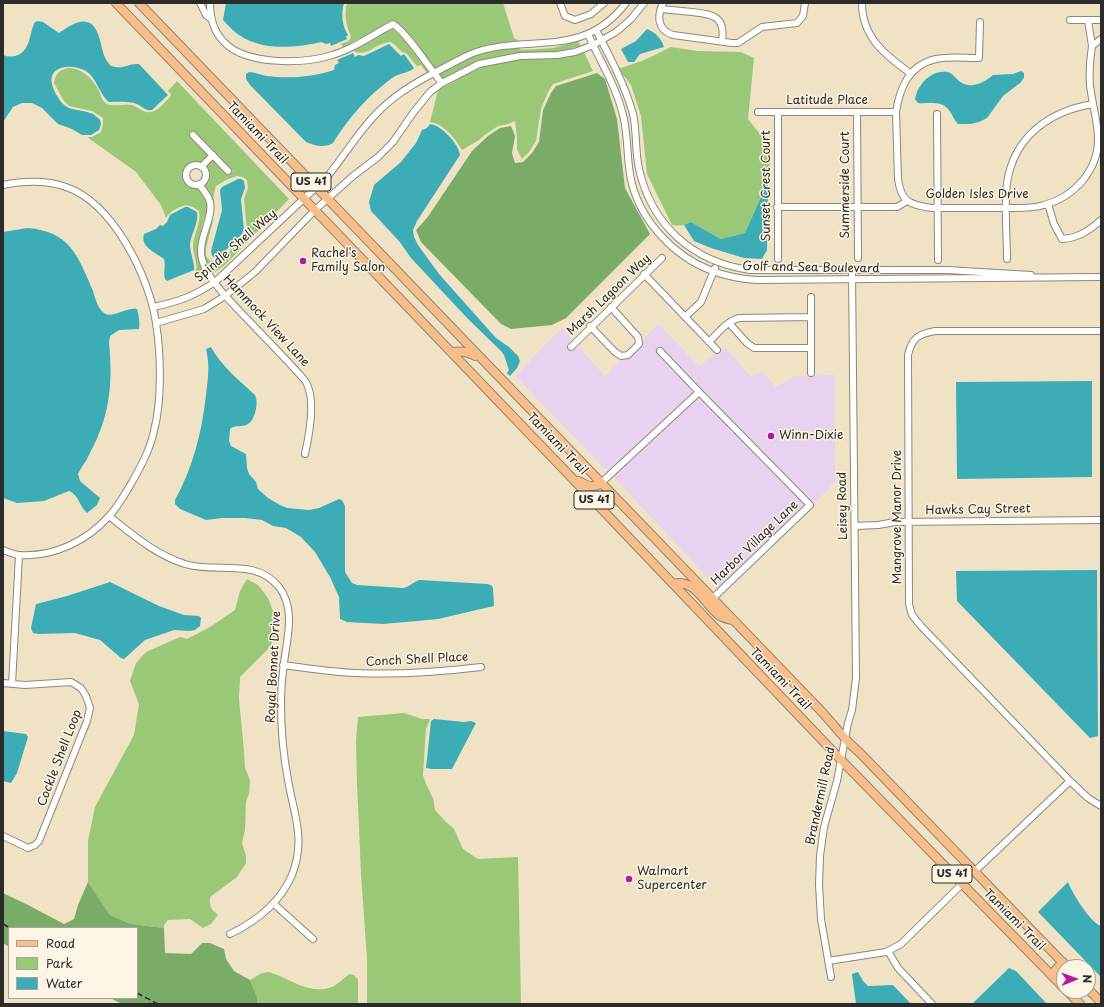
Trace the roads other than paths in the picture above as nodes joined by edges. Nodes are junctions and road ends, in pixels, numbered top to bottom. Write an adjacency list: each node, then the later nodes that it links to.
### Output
1 (116, 3): 41 (main road, Tamiami Trail / US 41)
2 (139, 3): 40 (main road, Tamiami Trail / US 41)
3 (200, 3): 12 (street)
4 (210, 3): 12 (street)
5 (560, 3): 6 (street)
6 (604, 3)
7 (626, 3): 17 (street, Spindle Shell Way)
8 (644, 3): 20 (street)
9 (805, 3): 21 (street)
10 (862, 3): 25 (street)
11 (662, 6): 21 (street); 21 (street)
12 (210, 18): 24 (street)
13 (1070, 20): 14 (street)
14 (1088, 20): 15 (street); 23 (street, Golden Isles Drive)
15 (1101, 20)
16 (980, 22): 25 (street)
17 (596, 30): 18 (street, Spindle Shell Way); 20 (street, Golf and Sea Boulevard)
18 (588, 34): 22 (street, Golf and Sea Boulevard); 24 (street, Spindle Shell Way)
19 (1101, 39): 23 (street)
20 (601, 41): 22 (street); 56 (street, Golf and Sea Boulevard)
21 (722, 41)
22 (593, 45): 26 (street); 57 (street, Golf and Sea Boulevard)
23 (1092, 46): 27 (street, Golden Isles Drive)
24 (434, 73): 26 (street); 40 (street, Spindle Shell Way)
25 (910, 73): 31 (street)
26 (442, 84): 42 (street)
27 (1093, 104): 34 (street, Golden Isles Drive); 48 (street)
28 (758, 112): 29 (street, Latitude Place)
29 (778, 112): 30 (street, Latitude Place); 45 (street, Sunset Crest Court)
30 (857, 112): 31 (street, Latitude Place); 46 (street, Summerside Court)
31 (896, 112): 43 (street)
32 (937, 114): 47 (street)
33 (193, 135): 35 (street)
34 (1100, 141): 44 (street, Golden Isles Drive)
35 (213, 155): 36 (street); 37 (street)
36 (201, 166): 39 (street); 39 (street, Hammock View Lane)
37 (228, 171)
38 (3, 184): 67 (street)
39 (199, 184): 63 (street, Hammock View Lane)
40 (316, 187): 41 (street, Spindle Shell Way); 42 (main road, Tamiami Trail / US 41)
41 (304, 199): 49 (main road, Tamiami Trail / US 41); 63 (street, Spindle Shell Way)
42 (327, 199): 49 (street); 80 (main road, Tamiami Trail / US 41)
43 (907, 201): 46 (street); 47 (street, Golden Isles Drive)
44 (1048, 204): 48 (street, Golden Isles Drive); 50 (street)
45 (778, 207): 46 (street); 53 (street, Sunset Crest Court)
46 (858, 208): 52 (street, Summerside Court)
47 (938, 208): 48 (street, Golden Isles Drive); 55 (street)
48 (1006, 208): 54 (street)
49 (315, 210): 64 (street); 79 (main road, Tamiami Trail / US 41)
50 (1101, 220)
51 (662, 258): 59 (street, Marsh Lagoon Way)
52 (858, 258)
53 (778, 259)
54 (1007, 259)
55 (938, 260)
56 (717, 263): 57 (street); 58 (street, Golf and Sea Boulevard)
57 (714, 271): 62 (street, Golf and Sea Boulevard); 68 (street)
58 (852, 271): 61 (street, Golf and Sea Boulevard); 62 (street, Leisey Road)
59 (644, 274): 66 (street, Marsh Lagoon Way); 68 (street)
60 (1101, 277): 61 (street, Golf and Sea Boulevard)
61 (1046, 278): 62 (street, Golf and Sea Boulevard)
62 (852, 280): 89 (street, Leisey Road)
63 (215, 282): 64 (street, Hammock View Lane); 67 (street, Spindle Shell Way)
64 (225, 296): 70 (street); 83 (street, Hammock View Lane)
65 (811, 297): 69 (street)
66 (611, 307): 72 (street, Marsh Lagoon Way); 72 (street)
67 (153, 308): 70 (street)
68 (685, 317): 74 (street)
69 (811, 317): 71 (street); 76 (street)
70 (156, 323): 86 (street)
71 (729, 323): 74 (street); 76 (street)
72 (590, 326): 75 (street, Marsh Lagoon Way)
73 (1101, 331): 88 (street, Mangrove Manor Drive)
74 (709, 342): 77 (street)
75 (571, 347)
76 (811, 348): 81 (street)
77 (717, 350)
78 (660, 351): 82 (street)
79 (451, 352): 80 (main road); 84 (main road, Tamiami Trail / US 41)
80 (483, 361): 85 (main road, Tamiami Trail / US 41)
81 (811, 373)
82 (699, 392): 85 (street); 93 (street, Harbor Village Lane)
83 (305, 454)
84 (572, 477): 85 (main road); 92 (main road, Tamiami Trail / US 41)
85 (601, 483): 93 (main road, Tamiami Trail / US 41)
86 (109, 516): 91 (street); 95 (street, Royal Bonnet Drive)
87 (1101, 520): 88 (street, Hawks Cay Street)
88 (909, 522): 89 (street, Hawks Cay Street); 101 (street, Mangrove Manor Drive)
89 (855, 526): 99 (street, Leisey Road)
90 (3, 550): 91 (street)
91 (19, 555): 98 (street)
92 (673, 584): 94 (main road); 100 (main road, Tamiami Trail / US 41)
93 (712, 599): 94 (main road, Tamiami Trail / US 41)
94 (733, 620): 99 (main road, Tamiami Trail / US 41)
95 (283, 665): 96 (street, Conch Shell Place); 106 (street, Royal Bonnet Drive)
96 (481, 668)
97 (3, 683): 98 (street, Cockle Shell Loop)
98 (12, 684): 103 (street, Cockle Shell Loop)
99 (845, 739): 100 (street, Brandermill Road); 104 (main road, Tamiami Trail / US 41)
100 (841, 761): 105 (main road, Tamiami Trail / US 41); 111 (street, Brandermill Road)
101 (1070, 781): 102 (street, Mangrove Manor Drive); 104 (street)
102 (1101, 806)
103 (3, 836)
104 (975, 871): 110 (main road, Tamiami Trail / US 41)
105 (962, 884): 109 (street); 113 (main road, Tamiami Trail / US 41)
106 (274, 904): 107 (street, Royal Bonnet Drive); 108 (street)
107 (230, 934)
108 (313, 939)
109 (888, 951): 111 (street); 116 (street)
110 (1059, 959)
111 (828, 961): 114 (street, Brandermill Road)
112 (1056, 971): 113 (main road)
113 (1051, 975): 115 (main road, Tamiami Trail / US 41)
114 (831, 977)
115 (1056, 980)
116 (932, 1004)

